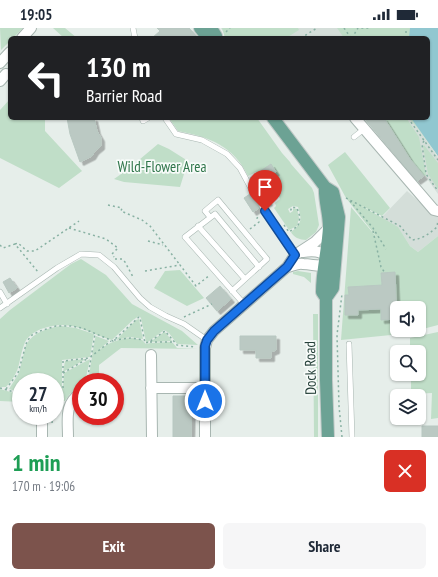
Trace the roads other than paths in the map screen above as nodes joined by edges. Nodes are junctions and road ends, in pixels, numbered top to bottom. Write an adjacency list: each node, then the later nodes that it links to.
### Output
1 (31, 28): 4 (street)
2 (200, 28): 3 (main road)
3 (213, 34)
4 (24, 36)
5 (166, 120): 11 (lane)
6 (275, 120): 10 (main road, Dock Road)
7 (357, 120): 8 (street)
8 (364, 129): 9 (lane); 13 (street)
9 (354, 137)
10 (325, 187): 16 (main road, Dock Road); 19 (main road, Dock Road)
11 (253, 192)
12 (262, 206): 18 (lane)
13 (438, 211)
14 (210, 217): 15 (lane); 20 (lane); 20 (lane)
15 (198, 226): 22 (lane); 23 (lane)
16 (329, 228): 17 (main road, Dock Road); 18 (street)
17 (325, 253): 18 (street); 19 (main road, Dock Road)
18 (295, 255): 21 (street)
19 (330, 264): 21 (street); 39 (main road, Dock Road)
20 (259, 267): 22 (lane)
21 (287, 267): 26 (street)
22 (245, 279): 23 (lane)
23 (232, 291): 26 (lane)
24 (0, 292): 25 (lane)
25 (7, 304): 27 (lane); 28 (lane)
26 (244, 304): 28 (street)
27 (0, 308)
28 (206, 344): 32 (street)
29 (349, 344): 40 (lane)
30 (151, 356): 31 (street)
31 (151, 388): 32 (street); 37 (street)
32 (205, 388): 38 (street)
33 (72, 401): 36 (street)
34 (42, 425): 35 (street)
35 (42, 437)
36 (68, 437)
37 (152, 437)
38 (205, 437)
39 (328, 437)
40 (352, 437)

